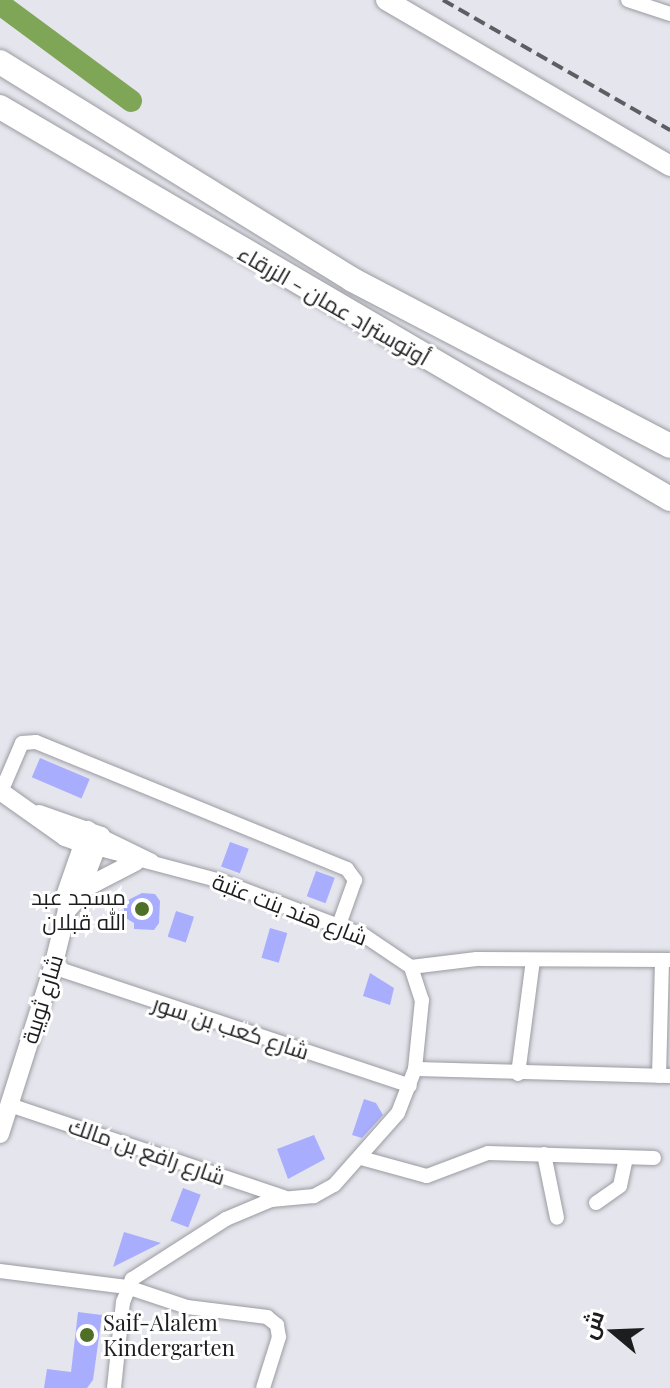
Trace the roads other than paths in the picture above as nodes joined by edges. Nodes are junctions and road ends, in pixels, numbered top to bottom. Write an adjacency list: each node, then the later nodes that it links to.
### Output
1 (386, 0): 8 (main road)
2 (628, 0): 3 (street)
3 (670, 14)
4 (0, 62): 9 (highway, أوتوستراد عمان - الزرقاء)
5 (0, 107): 7 (highway, أوتوستراد عمان - الزرقاء)
6 (0, 121): 7 (highway)
7 (60, 147): 10 (highway, أوتوستراد عمان - الزرقاء)
8 (670, 166)
9 (670, 446)
10 (670, 499)
11 (0, 792): 12 (street, شارع هند بنت عتبة); 16 (street)
12 (92, 840): 13 (street, شارع هند بنت عتبة); 14 (street, شارع ثويبة); 15 (street, شارع ثويبة)
13 (144, 861): 14 (street); 16 (street, شارع هند بنت عتبة)
14 (81, 890): 15 (street, شارع ثويبة)
15 (67, 910): 19 (street, شارع ثويبة)
16 (339, 925): 20 (street, شارع هند بنت عتبة)
17 (533, 960): 18 (street); 20 (street); 22 (street)
18 (666, 960): 23 (street)
19 (53, 967): 24 (street, شارع كعب بن سور); 25 (street, شارع ثويبة)
20 (411, 967): 21 (street)
21 (415, 1069): 22 (street); 24 (street)
22 (518, 1074): 23 (street)
23 (664, 1076)
24 (410, 1086): 28 (street)
25 (10, 1105): 26 (street, شارع ثويبة); 31 (street, شارع رافع بن مالك)
26 (0, 1134)
27 (544, 1154): 28 (street); 29 (street); 33 (street)
28 (361, 1158): 31 (street)
29 (626, 1158): 30 (street); 32 (street)
30 (654, 1158)
31 (285, 1198): 35 (street)
32 (596, 1203)
33 (557, 1218)
34 (0, 1271): 35 (street)
35 (127, 1287): 36 (street); 37 (street)
36 (114, 1388)
37 (263, 1388)

